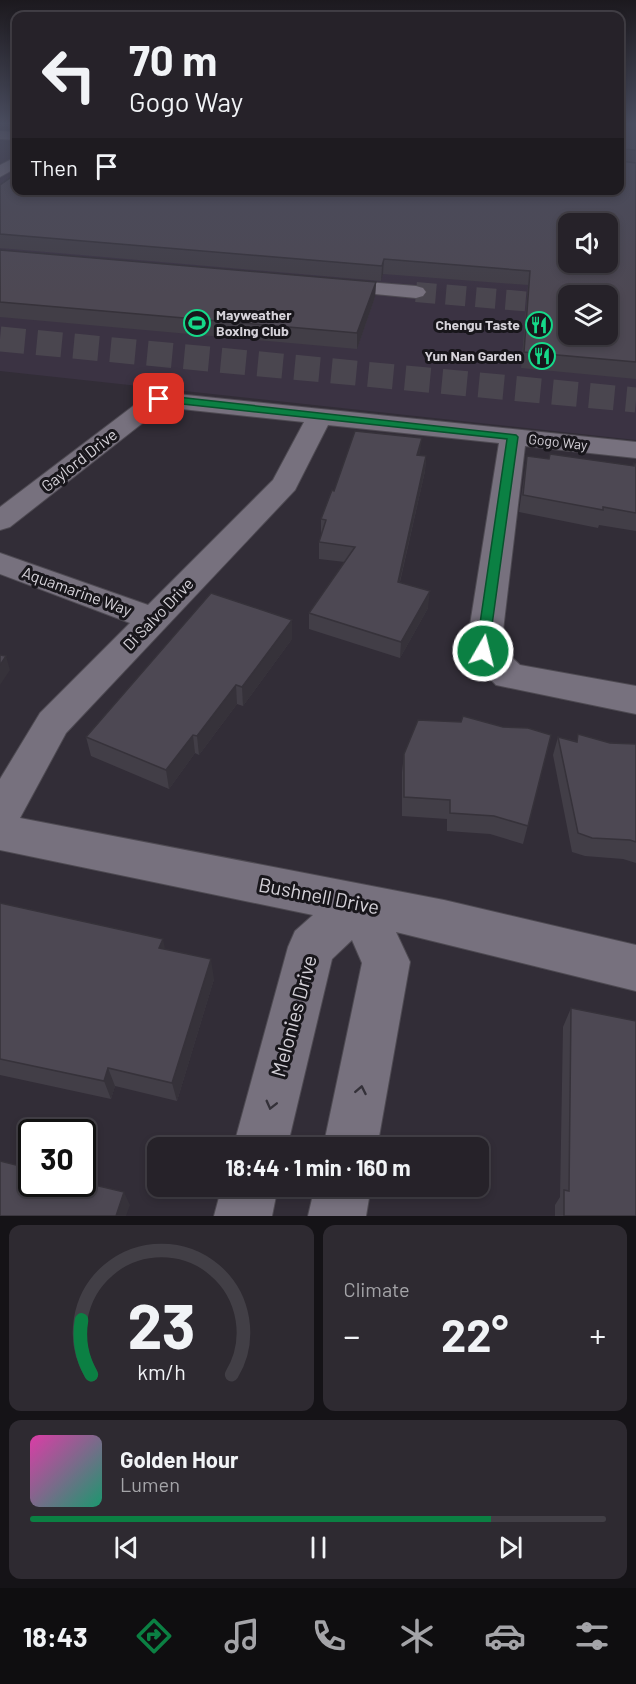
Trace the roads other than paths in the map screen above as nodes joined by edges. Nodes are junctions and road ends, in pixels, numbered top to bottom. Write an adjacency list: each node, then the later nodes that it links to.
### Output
1 (310, 283): 2 (street)
2 (416, 292)
3 (159, 399): 4 (street, Gogo Way); 7 (street, Gaylord Drive)
4 (320, 416): 5 (street, Gogo Way); 9 (street, Di Salvo Drive)
5 (513, 437): 6 (street, Gogo Way); 10 (street)
6 (636, 450)
7 (0, 521)
8 (0, 563): 9 (street, Aquamarine Way)
9 (154, 619): 11 (street, Di Salvo Drive)
10 (636, 700)
11 (0, 815)
12 (0, 832): 13 (street, Bushnell Drive)
13 (358, 904): 14 (street, Bushnell Drive); 15 (street, Melonies Drive, one-way to 15); 16 (street, one-way to 13)
14 (636, 968)
15 (263, 1137)
16 (352, 1137)
17 (247, 1197): 19 (street)
18 (341, 1197): 20 (street)
19 (243, 1216)
20 (337, 1216)

